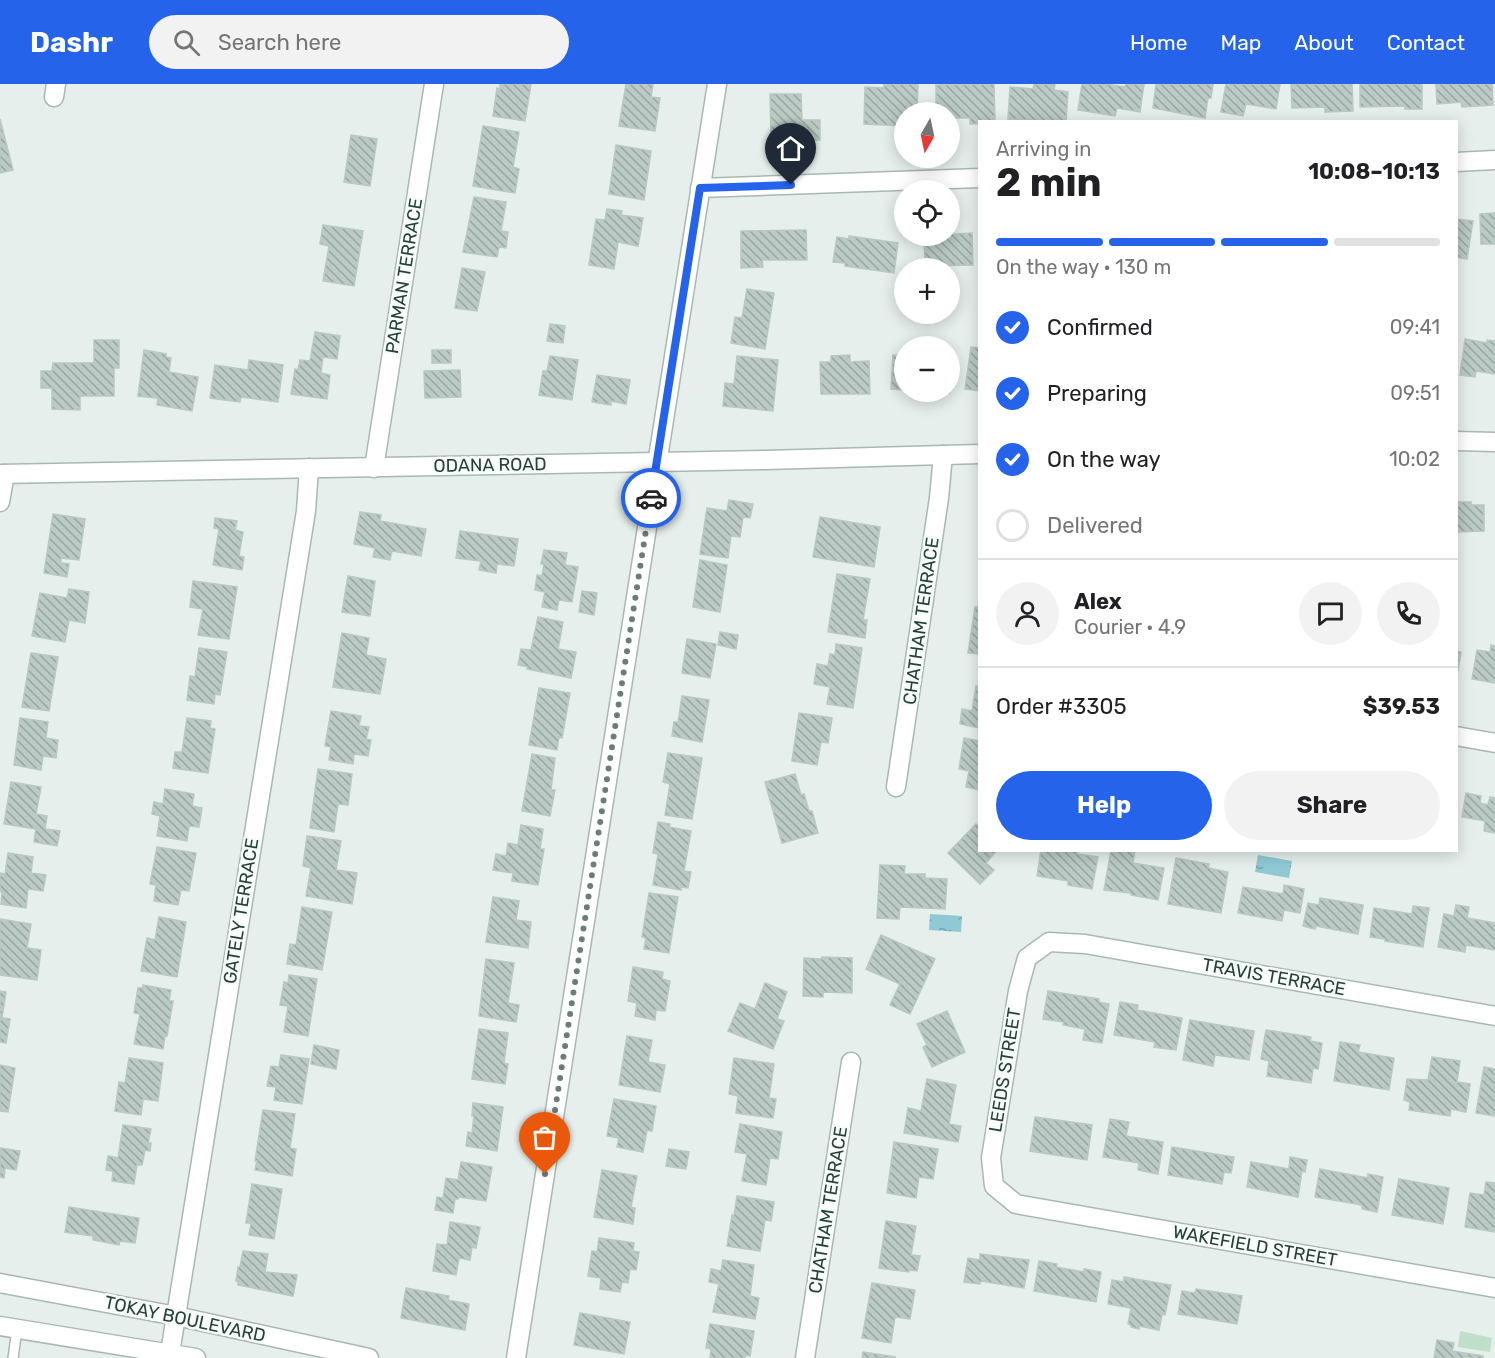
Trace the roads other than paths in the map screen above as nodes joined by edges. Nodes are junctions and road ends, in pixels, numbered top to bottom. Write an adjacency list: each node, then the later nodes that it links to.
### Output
1 (434, 84): 13 (street, PARMAN TERRACE)
2 (717, 84): 6 (street)
3 (1495, 160): 4 (street)
4 (1458, 162)
5 (978, 178): 6 (street)
6 (700, 188): 11 (street)
7 (1489, 440): 8 (street)
8 (1458, 441)
9 (978, 454): 10 (street, ODANA ROAD)
10 (942, 455): 11 (street, ODANA ROAD); 18 (street, CHATHAM TERRACE)
11 (657, 461): 13 (street, ODANA ROAD); 31 (street)
12 (309, 468): 13 (street, ODANA ROAD); 14 (street, ODANA ROAD); 25 (street, GATELY TERRACE)
13 (374, 468)
14 (2, 474): 15 (street)
15 (0, 502)
16 (1458, 736): 17 (street)
17 (1495, 743)
18 (896, 787)
19 (1053, 942): 20 (street, TRAVIS TERRACE); 22 (street, LEEDS STREET)
20 (1495, 1016)
21 (851, 1062): 32 (street, CHATHAM TERRACE)
22 (1016, 1204): 24 (street, WAKEFIELD STREET)
23 (0, 1283): 25 (street, TOKAY BOULEVARD)
24 (1495, 1288)
25 (176, 1316): 27 (street, GATELY TERRACE); 30 (street, TOKAY BOULEVARD)
26 (8, 1327): 27 (street, TOKAY BOULEVARD); 28 (lane)
27 (170, 1353): 29 (street, TOKAY BOULEVARD)
28 (13, 1358)
29 (196, 1358)
30 (369, 1358)
31 (516, 1358)
32 (805, 1358)

